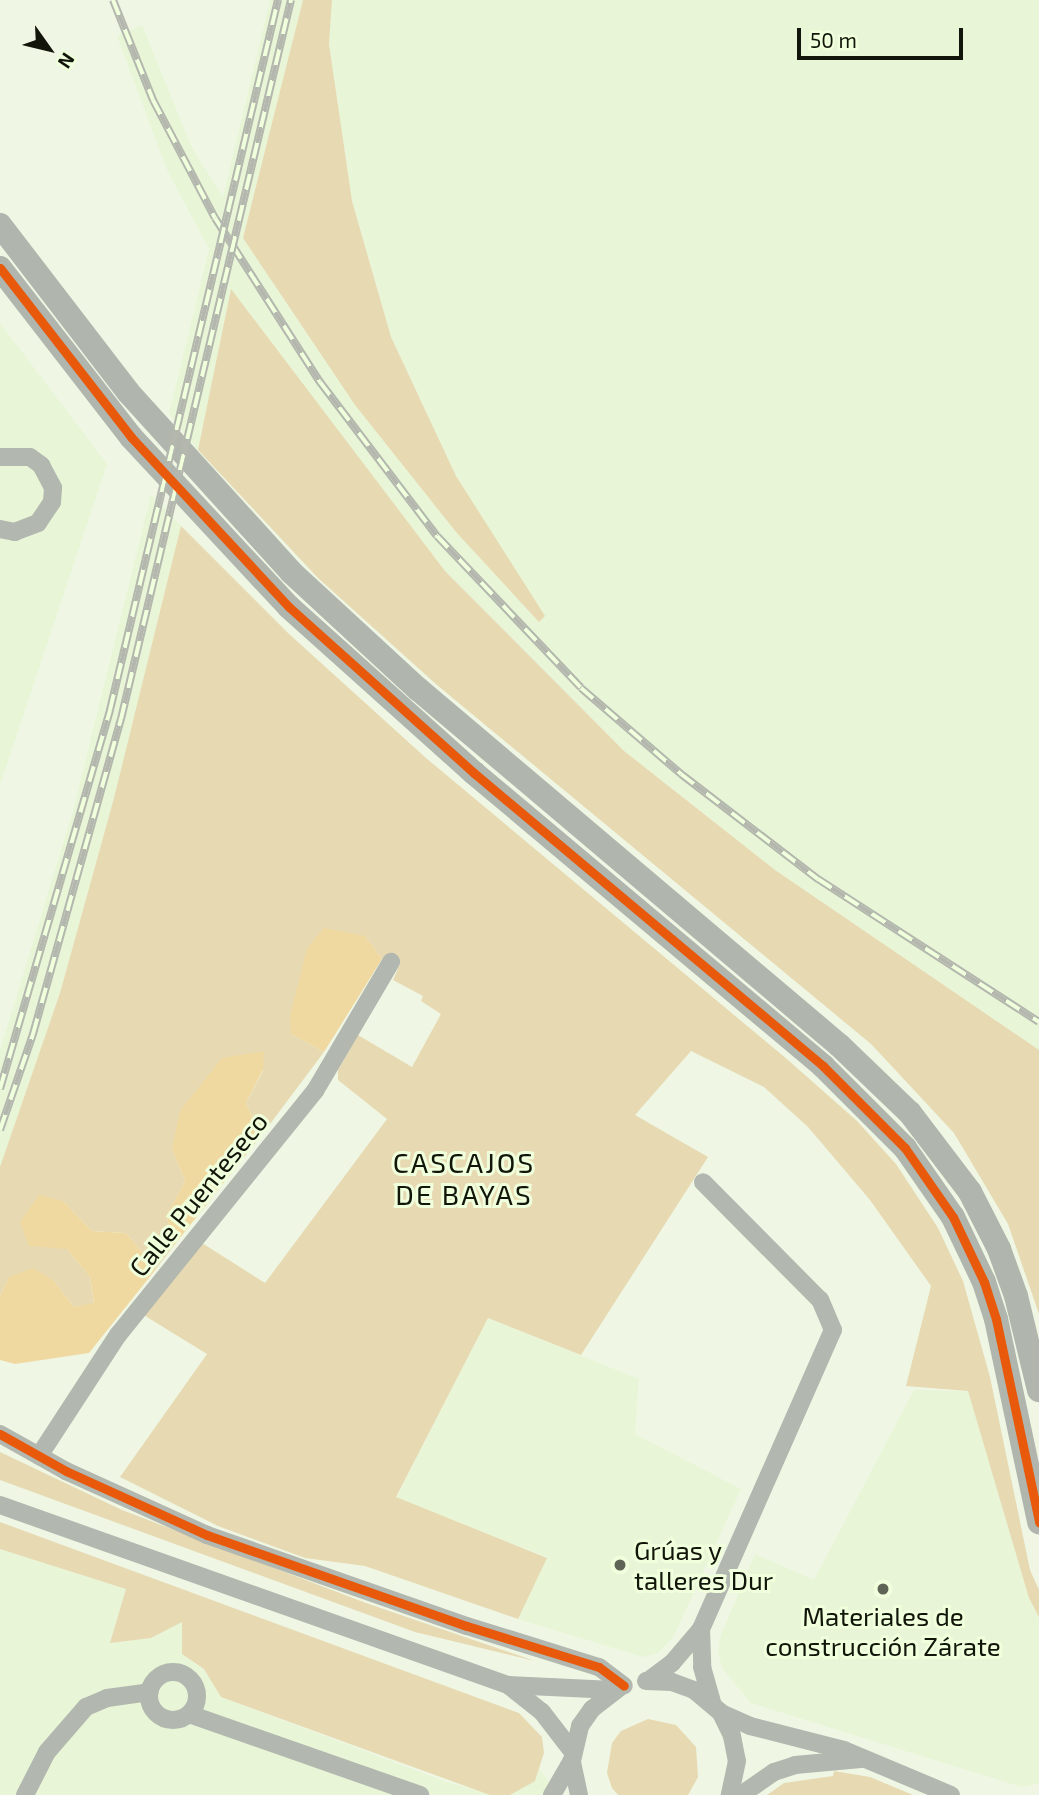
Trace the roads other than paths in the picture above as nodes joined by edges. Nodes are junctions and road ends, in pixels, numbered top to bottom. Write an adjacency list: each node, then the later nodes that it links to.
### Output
1 (0, 225): 7 (street)
2 (0, 268): 11 (street)
3 (0, 457): 4 (street)
4 (0, 529)
5 (391, 962): 9 (street, Calle Puenteseco)
6 (703, 1182): 12 (street)
7 (1039, 1390)
8 (0, 1434): 9 (street)
9 (39, 1456): 15 (street)
10 (0, 1505): 14 (street)
11 (1039, 1522)
12 (701, 1629): 13 (street); 18 (street)
13 (648, 1681): 15 (street); 18 (street)
14 (508, 1685): 15 (street); 21 (street)
15 (618, 1688): 21 (street)
16 (144, 1696): 17 (street); 19 (street); 23 (street)
17 (198, 1697): 19 (street); 20 (street)
18 (717, 1709): 22 (street); 27 (street)
19 (189, 1714): 20 (street)
20 (215, 1722): 24 (street)
21 (572, 1756): 25 (street); 26 (street)
22 (861, 1759): 28 (street); 29 (street)
23 (25, 1795)
24 (420, 1795)
25 (552, 1795)
26 (579, 1795)
27 (730, 1795)
28 (741, 1795)
29 (951, 1795)

